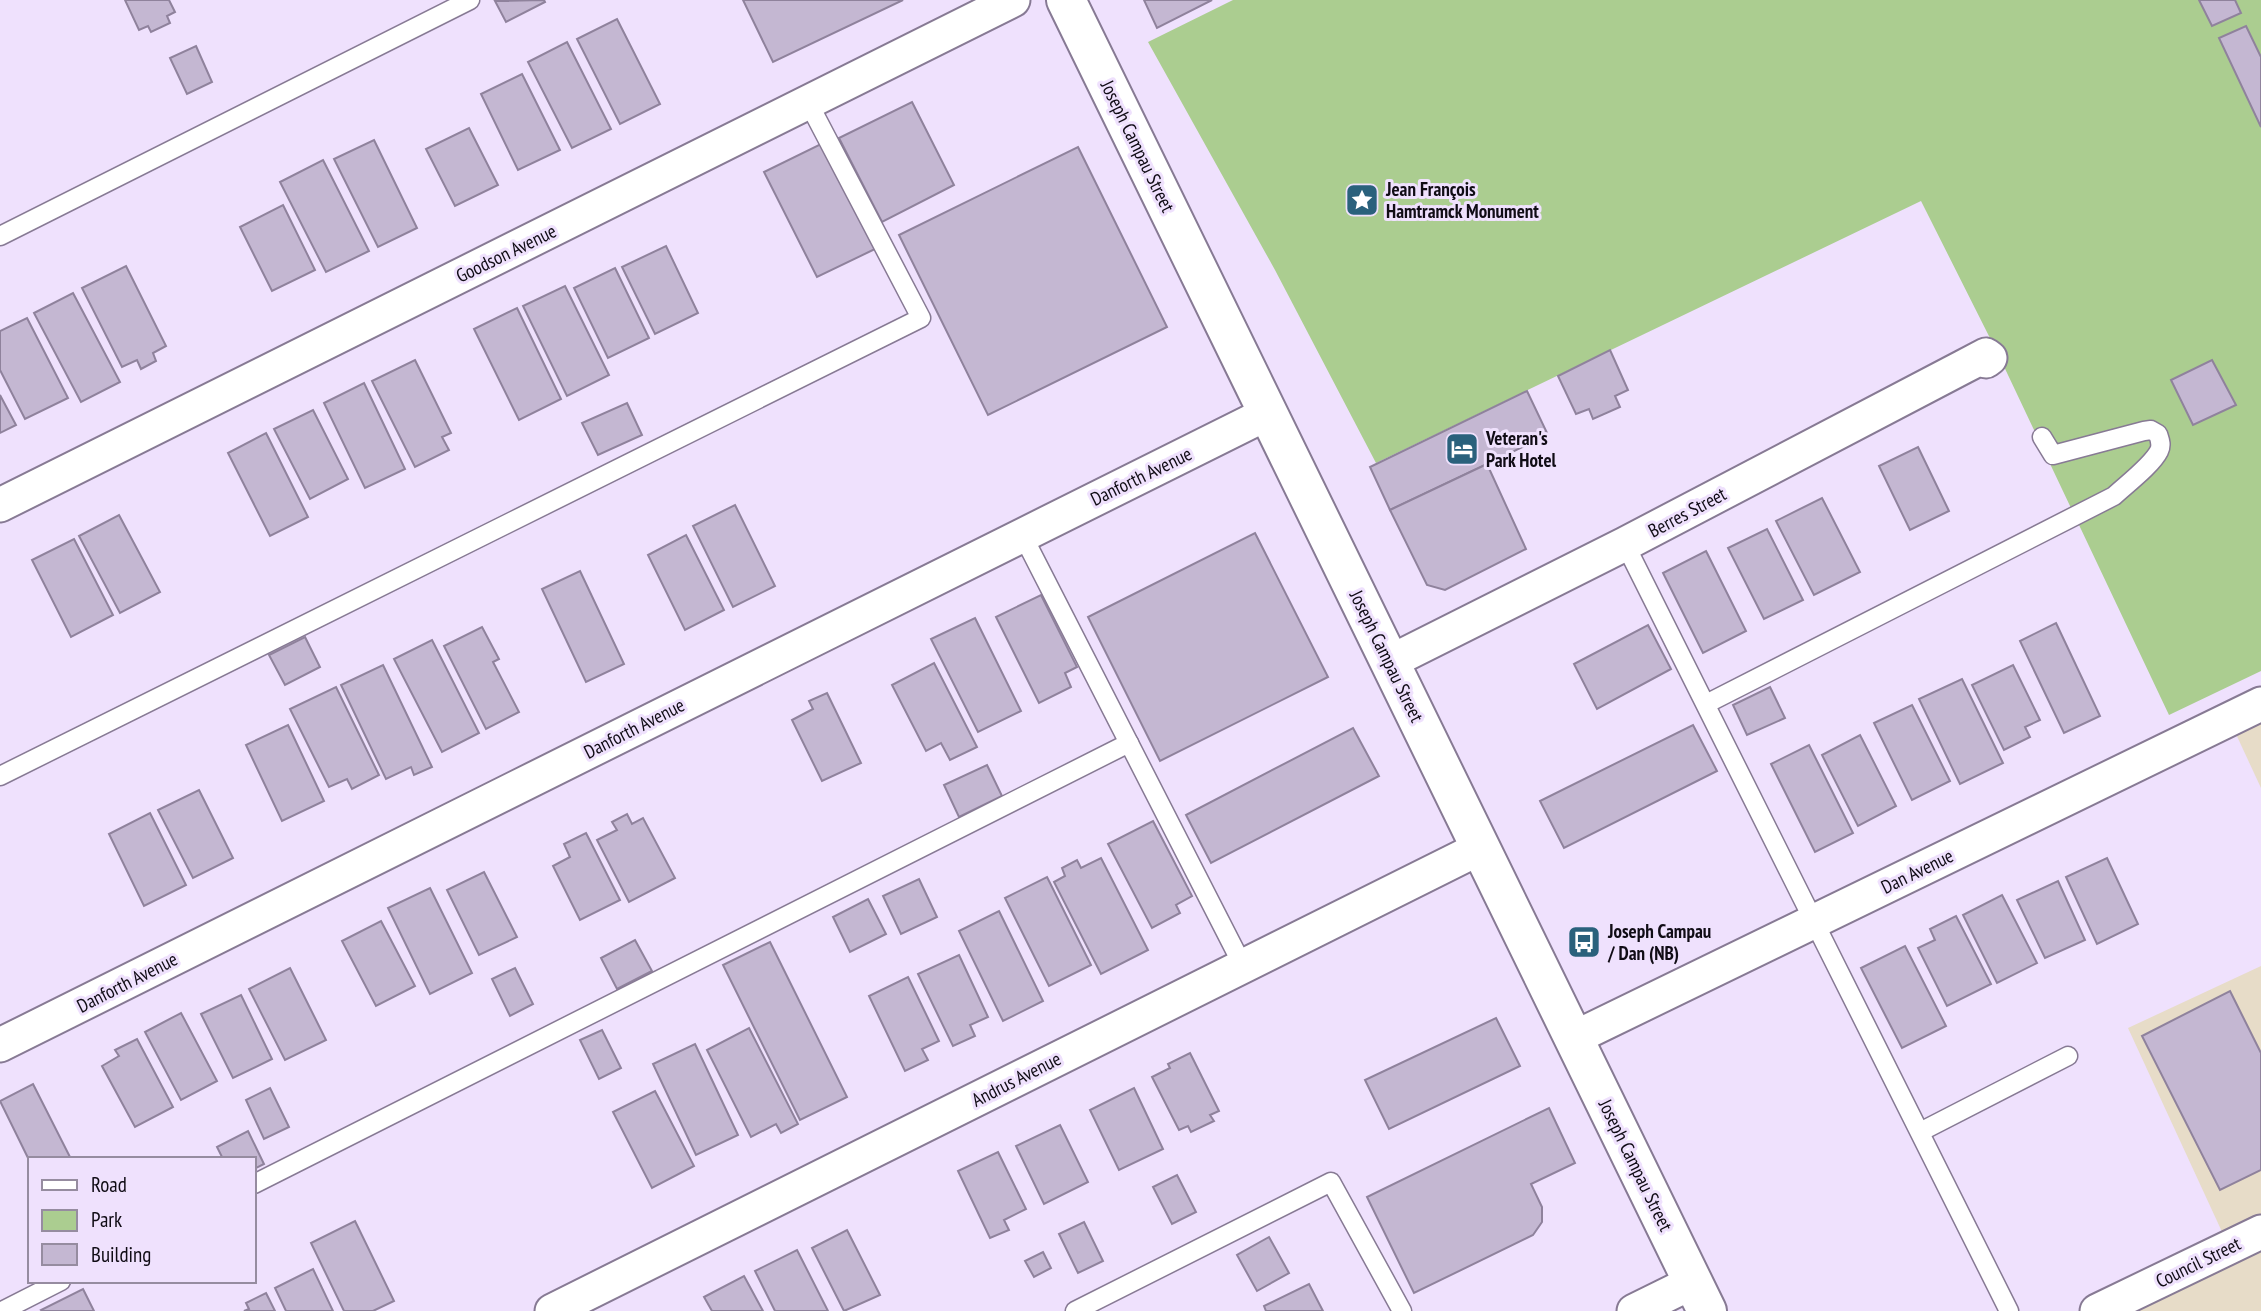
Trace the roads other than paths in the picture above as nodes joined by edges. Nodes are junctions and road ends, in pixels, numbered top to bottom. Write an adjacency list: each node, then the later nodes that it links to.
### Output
1 (470, 0): 5 (lane)
2 (1013, 0): 4 (street, Goodson Avenue)
3 (1066, 0): 7 (street, Joseph Campau Street)
4 (808, 102): 9 (street, Goodson Avenue); 16 (lane)
5 (0, 236)
6 (1982, 358): 11 (street, Berres Street)
7 (1268, 413): 10 (street, Danforth Avenue); 12 (street, Joseph Campau Street)
8 (2042, 437): 13 (lane)
9 (0, 505)
10 (1023, 534): 15 (lane); 21 (street, Danforth Avenue)
11 (1625, 544): 12 (street, Berres Street); 13 (lane)
12 (1390, 662): 17 (street, Joseph Campau Street)
13 (1706, 704): 18 (lane)
14 (2261, 704): 18 (street, Dan Avenue)
15 (1129, 743): 19 (lane); 24 (lane)
16 (0, 776)
17 (1480, 848): 19 (street, Andrus Avenue); 20 (street, Joseph Campau Street)
18 (1815, 921): 20 (street, Dan Avenue); 23 (lane)
19 (1242, 966): 29 (street, Andrus Avenue)
20 (1574, 1038): 27 (street, Joseph Campau Street)
21 (0, 1045)
22 (2068, 1056): 23 (lane)
23 (1920, 1132): 33 (lane)
24 (256, 1183)
25 (2261, 1232): 34 (street, Council Street)
26 (57, 1283): 28 (lane)
27 (1700, 1296): 32 (street)
28 (2, 1311)
29 (552, 1311)
30 (1075, 1311): 31 (lane)
31 (1402, 1311)
32 (1634, 1311)
33 (2009, 1311)
34 (2097, 1311)

